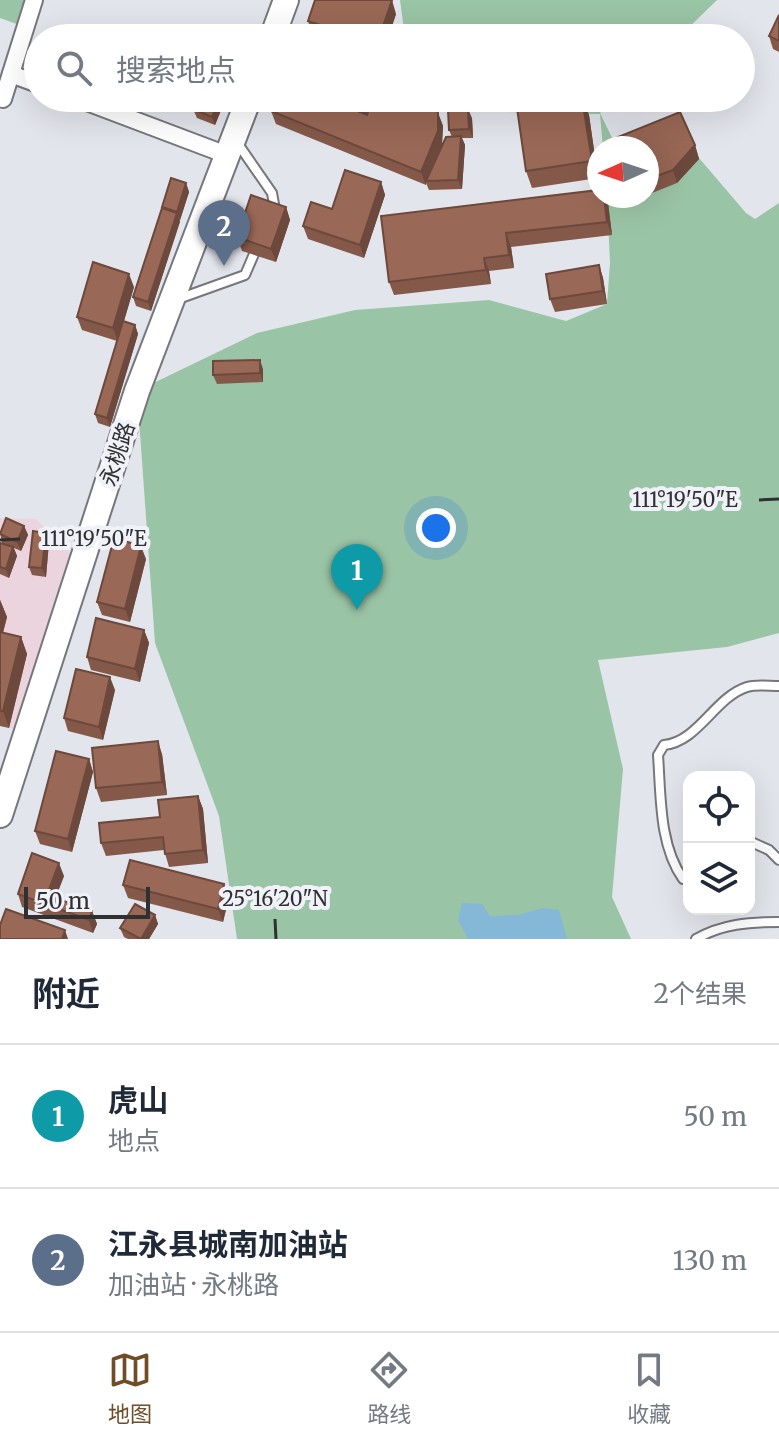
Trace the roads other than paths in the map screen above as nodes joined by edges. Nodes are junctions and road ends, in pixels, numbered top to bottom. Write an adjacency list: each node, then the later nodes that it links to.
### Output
1 (34, 0): 3 (street)
2 (286, 0): 4 (main road)
3 (27, 24)
4 (277, 24)
5 (24, 32): 6 (street)
6 (11, 74): 7 (street); 8 (street)
7 (24, 79)
8 (3, 99)
9 (121, 112): 11 (street)
10 (243, 112): 11 (main road, 永桃路)
11 (230, 146): 12 (lane); 14 (main road, 永桃路)
12 (269, 216)
13 (259, 242): 14 (lane)
14 (171, 301): 16 (main road, 永桃路)
15 (779, 686): 19 (lane)
16 (0, 815)
17 (753, 843): 18 (lane)
18 (779, 860)
19 (683, 879)
20 (779, 922): 21 (lane)
21 (696, 939)

